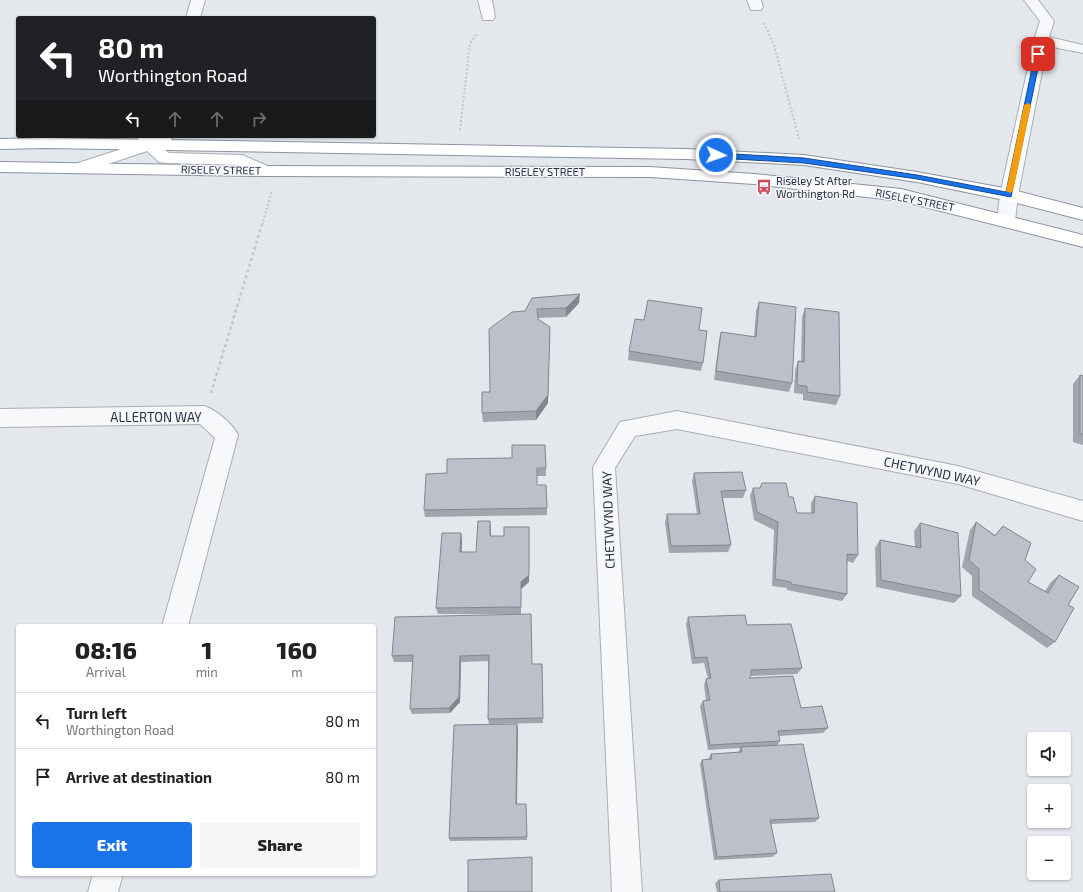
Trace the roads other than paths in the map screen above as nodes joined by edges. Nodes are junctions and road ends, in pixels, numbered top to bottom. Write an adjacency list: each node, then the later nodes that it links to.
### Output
1 (198, 0): 4 (street)
2 (485, 0): 5 (street)
3 (1031, 0): 6 (street)
4 (194, 16)
5 (488, 17)
6 (1041, 40): 7 (street); 13 (street)
7 (1083, 49)
8 (147, 140): 9 (main road, RISELEY STREET); 11 (main road); 12 (main road); 13 (main road, RISELEY STREET)
9 (0, 144)
10 (0, 167): 11 (main road, RISELEY STREET)
11 (81, 168): 12 (main road, RISELEY STREET)
12 (264, 171): 15 (main road, RISELEY STREET)
13 (1009, 195): 14 (main road, RISELEY STREET); 15 (street)
14 (1083, 214)
15 (1006, 221): 16 (main road, RISELEY STREET)
16 (1083, 241)
17 (0, 418): 19 (street, ALLERTON WAY)
18 (1083, 511): 22 (street, CHETWYND WAY)
19 (176, 624)
20 (107, 876): 21 (street)
21 (103, 892)
22 (627, 892)

